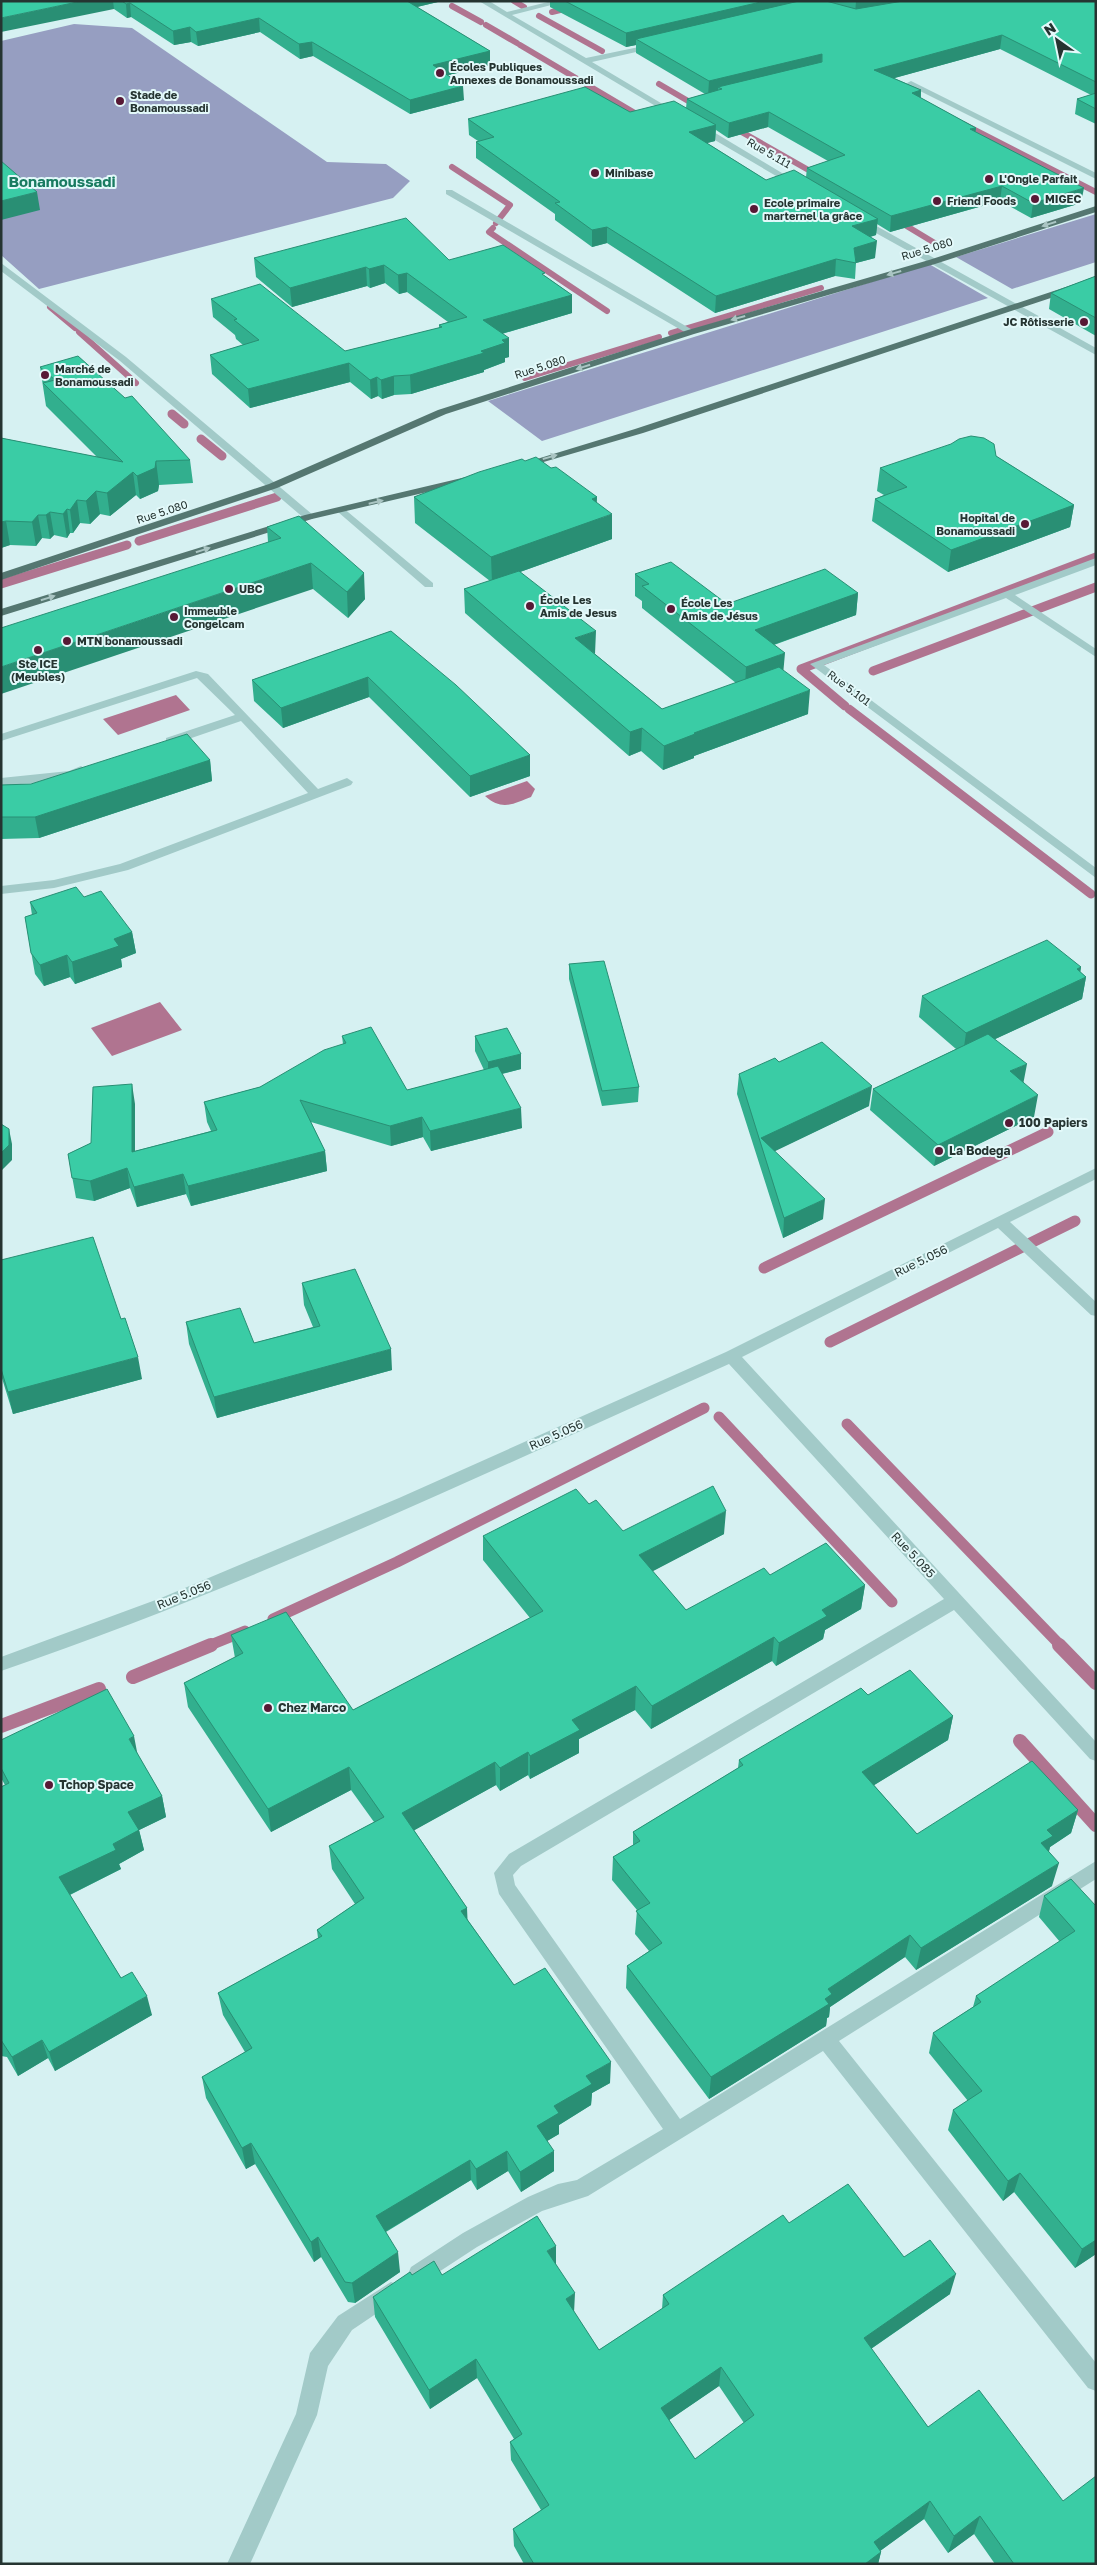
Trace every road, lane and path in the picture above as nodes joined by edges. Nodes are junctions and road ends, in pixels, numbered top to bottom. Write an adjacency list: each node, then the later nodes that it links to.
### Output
1 (483, 1): 3 (street)
2 (563, 1): 3 (street)
3 (507, 14): 5 (street)
4 (660, 44): 5 (street)
5 (584, 61): 8 (street)
6 (911, 83): 11 (street)
7 (678, 107): 8 (street)
8 (668, 110): 9 (street)
9 (685, 119)
10 (693, 124): 12 (street, Rue 5.111)
11 (1096, 176)
12 (804, 188)
13 (449, 192): 20 (street)
14 (1096, 209): 16 (main road, Rue 5.080, one-way to 16)
15 (846, 212): 16 (street)
16 (932, 262): 19 (street); 20 (main road, Rue 5.080, one-way to 20)
17 (1, 266): 24 (street)
18 (1096, 280): 19 (main road)
19 (1014, 307): 21 (street); 22 (main road, one-way to 19)
20 (691, 332): 24 (main road, Rue 5.080, one-way to 24)
21 (1096, 352)
22 (508, 469)
23 (480, 477): 25 (main road, one-way to 23)
24 (273, 486): 26 (street); 28 (main road, Rue 5.080)
25 (342, 510): 26 (main road); 29 (street)
26 (308, 516): 31 (main road, one-way to 26)
27 (1096, 561): 30 (street, Rue 5.101)
28 (1, 577)
29 (429, 585)
30 (1007, 594): 32 (street); 40 (street, Rue 5.101)
31 (1, 613)
32 (1096, 654)
33 (242, 717): 34 (street); 35 (street); 39 (street)
34 (1, 738)
35 (161, 744)
36 (89, 768): 37 (street)
37 (1, 782)
38 (346, 782): 39 (street)
39 (316, 794): 41 (street)
40 (1096, 874)
41 (1, 890)
42 (1096, 1173): 43 (street, Rue 5.056)
43 (1001, 1222): 44 (street); 45 (street, Rue 5.056)
44 (1096, 1311)
45 (730, 1356): 46 (street, Rue 5.085); 47 (street, Rue 5.056)
46 (955, 1601): 48 (street, Rue 5.085); 51 (street)
47 (1, 1664)
48 (1096, 1754)
49 (1096, 1869): 50 (street)
50 (826, 2040): 51 (street); 52 (street)
51 (678, 2132): 53 (street)
52 (1096, 2380)
53 (238, 2564)

